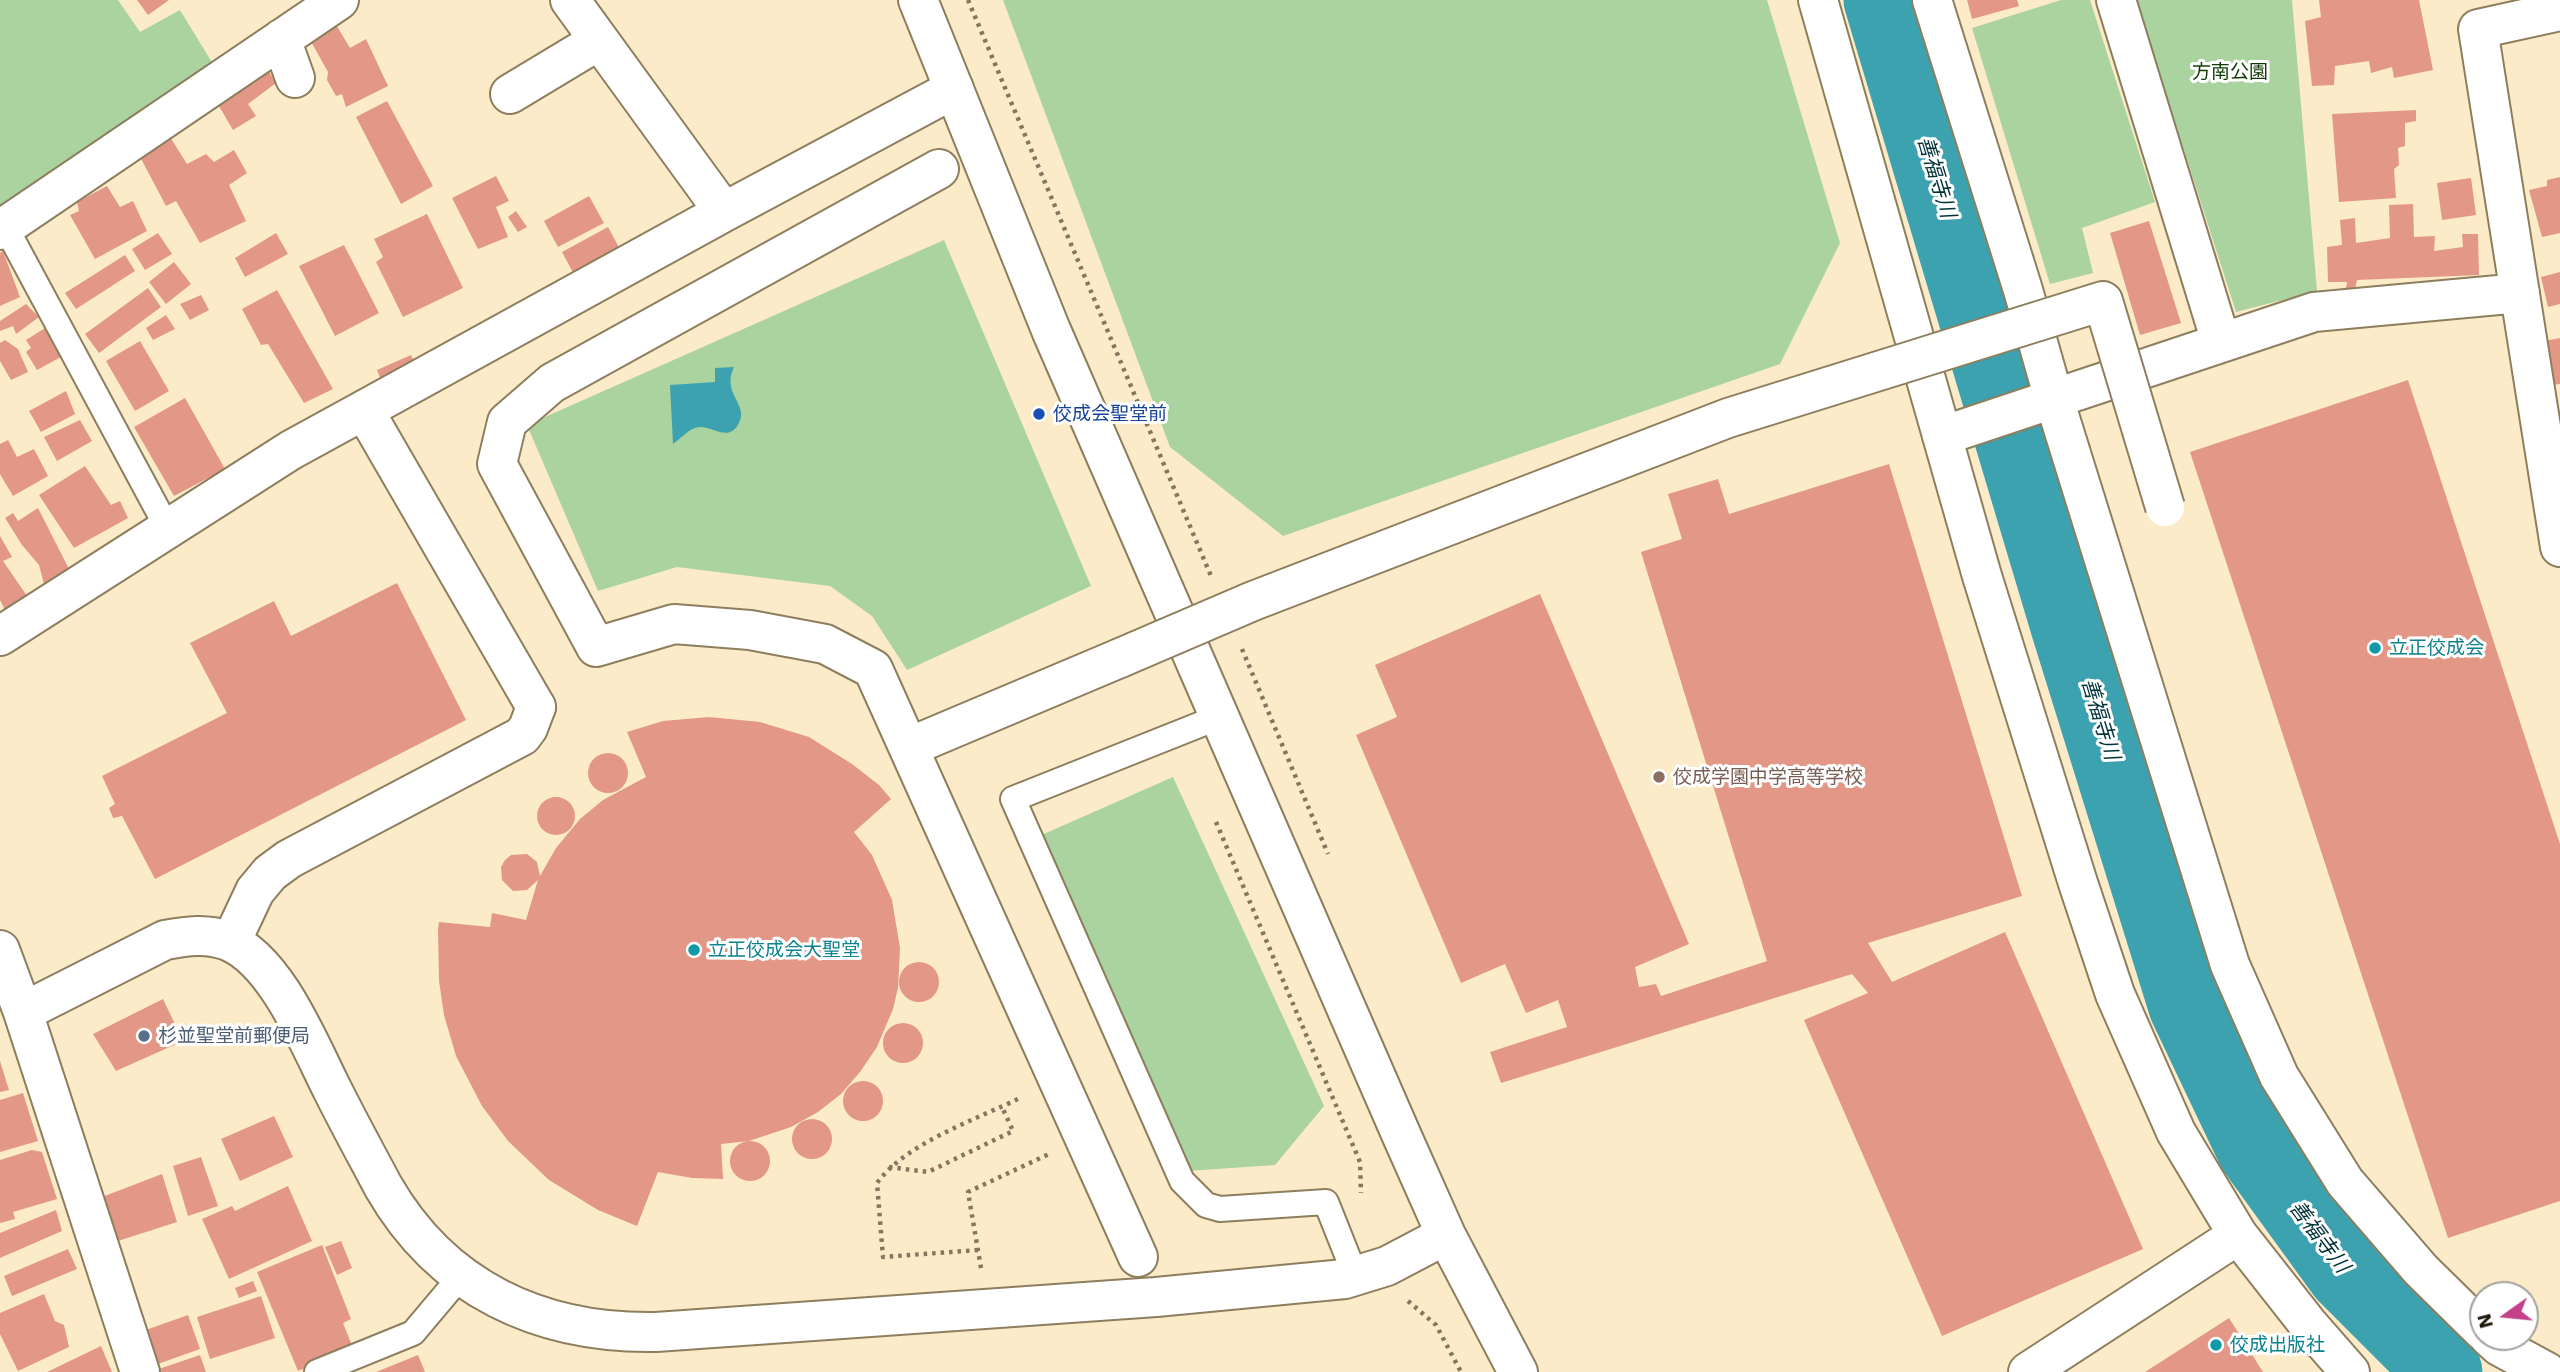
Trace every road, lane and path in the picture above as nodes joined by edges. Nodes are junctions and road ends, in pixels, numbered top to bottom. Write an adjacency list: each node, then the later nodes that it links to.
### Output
1 (339, 0): 9 (street)
2 (570, 0): 10 (street)
3 (919, 0): 12 (street)
4 (968, 0): 25 (path)
5 (1818, 0): 21 (street)
6 (1932, 0): 19 (street)
7 (2116, 0): 18 (street)
8 (2560, 11): 17 (street)
9 (281, 39): 11 (street); 16 (street)
10 (598, 41): 13 (street); 15 (street)
11 (295, 78)
12 (954, 89): 15 (street); 28 (street)
13 (510, 94)
14 (939, 169): 29 (street)
15 (724, 212): 20 (street)
16 (2, 228): 23 (lane)
17 (2520, 293): 18 (street); 24 (street)
18 (2221, 342): 19 (street)
19 (2042, 403): 21 (street); 47 (street)
20 (363, 410): 23 (street); 32 (street)
21 (1951, 432): 40 (street)
22 (2165, 507): 29 (street, bridge)
23 (168, 529): 26 (street)
24 (2560, 547)
25 (1212, 578)
26 (0, 636)
27 (1239, 642): 31 (path)
28 (1219, 718): 38 (lane); 39 (street)
29 (909, 747): 34 (street)
30 (1211, 809): 38 (path)
31 (1330, 860)
32 (231, 942): 33 (street); 45 (street)
33 (9, 985): 49 (street)
34 (1059, 1080): 35 (path); 42 (street)
35 (1002, 1107): 36 (path); 36 (path)
36 (888, 1167): 41 (path)
37 (1020, 1168): 41 (path)
38 (1339, 1235): 44 (lane)
39 (1446, 1235): 44 (street); 52 (street)
40 (2238, 1236): 53 (street); 54 (street)
41 (978, 1250): 43 (path)
42 (1138, 1257)
43 (981, 1270)
44 (1355, 1275): 45 (street)
45 (461, 1276): 50 (lane)
46 (1402, 1296): 51 (path)
47 (2469, 1317)
48 (2508, 1351): 55 (street)
49 (140, 1372)
50 (317, 1372)
51 (1461, 1372)
52 (1518, 1372)
53 (2028, 1372)
54 (2350, 1372)
55 (2547, 1372)

